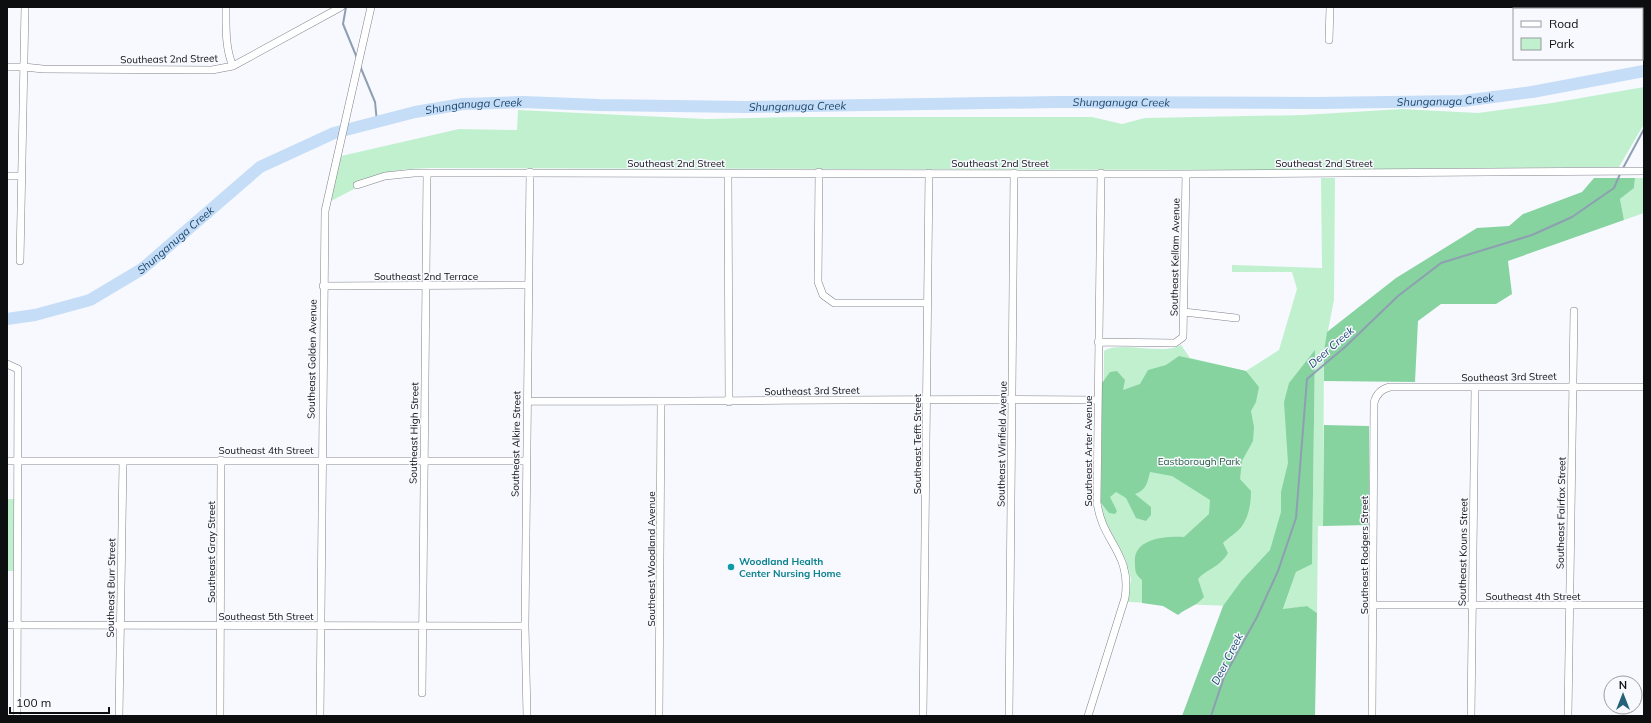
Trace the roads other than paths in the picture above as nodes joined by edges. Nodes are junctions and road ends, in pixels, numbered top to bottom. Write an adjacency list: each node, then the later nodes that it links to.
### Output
1 (25, 7): 9 (street)
2 (226, 7): 7 (street)
3 (341, 7): 7 (street, Southeast 2nd Street)
4 (371, 7): 24 (street, Southeast Golden Avenue)
5 (1330, 7): 6 (street)
6 (1329, 40)
7 (233, 66): 9 (street, Southeast 2nd Street)
8 (7, 67): 9 (street, Southeast 2nd Street)
9 (24, 67): 20 (street)
10 (1644, 171): 18 (street, Southeast 2nd Street)
11 (427, 172): 12 (street, Southeast 2nd Street); 21 (street, Southeast 2nd Street); 25 (street, Southeast High Street)
12 (530, 172): 14 (street, Southeast 2nd Street); 23 (street, Southeast Alkire Street)
13 (819, 172): 14 (street, Southeast 2nd Street); 15 (street, Southeast 2nd Street); 26 (street)
14 (728, 173): 41 (street)
15 (929, 173): 16 (street, Southeast 2nd Street); 26 (street, Southeast Tefft Street)
16 (1014, 173): 17 (street, Southeast 2nd Street); 37 (street, Southeast Winfield Avenue)
17 (1101, 173): 18 (street, Southeast 2nd Street); 30 (street, Southeast Arter Avenue)
18 (1186, 174): 28 (street, Southeast Kellam Avenue)
19 (7, 176): 20 (street)
20 (22, 176): 22 (street)
21 (358, 185)
22 (20, 261)
23 (528, 285): 25 (street, Southeast 2nd Terrace); 39 (street, Southeast Alkire Street)
24 (323, 286): 25 (street, Southeast 2nd Terrace); 43 (street, Southeast Golden Avenue)
25 (425, 286): 44 (street, Southeast High Street)
26 (927, 303): 36 (street, Southeast Tefft Street)
27 (1574, 311): 32 (street, Southeast Fairfax Street)
28 (1184, 312): 29 (street); 30 (street, Southeast Kellam Avenue)
29 (1236, 318)
30 (1098, 342): 38 (street, Southeast Arter Avenue)
31 (7, 364): 46 (street)
32 (1573, 386): 33 (street, Southeast 3rd Street); 34 (street, Southeast 3rd Street); 52 (street, Southeast Fairfax Street)
33 (1644, 387)
34 (1475, 388): 35 (street, Southeast 3rd Street); 51 (street, Southeast Kouns Street)
35 (1377, 395): 50 (street, Southeast Rodgers Street)
36 (927, 398): 37 (street, Southeast 3rd Street); 41 (street, Southeast 3rd Street); 67 (street, Southeast Tefft Street)
37 (1012, 399): 38 (street, Southeast 3rd Street); 68 (street, Southeast Winfield Avenue)
38 (1098, 400): 69 (street, Southeast Arter Avenue)
39 (527, 401): 40 (street, Southeast 3rd Street); 48 (street, Southeast Alkire Street)
40 (661, 402): 41 (street, Southeast 3rd Street); 66 (street, Southeast Woodland Avenue)
41 (729, 402)
42 (222, 460): 43 (street, Southeast 4th Street); 47 (street, Southeast 4th Street); 57 (street, Southeast Gray Street)
43 (321, 460): 44 (street, Southeast 4th Street); 58 (street, Southeast Golden Avenue)
44 (424, 460): 48 (street, Southeast 4th Street); 55 (street, Southeast High Street)
45 (7, 461): 46 (street, Southeast 4th Street)
46 (18, 461): 47 (street, Southeast 4th Street); 54 (street)
47 (123, 461): 56 (street, Southeast Burr Street)
48 (526, 461): 59 (street, Southeast Alkire Street)
49 (1644, 605): 52 (street, Southeast 4th Street)
50 (1374, 606): 51 (street, Southeast 4th Street); 70 (street, Southeast Rodgers Street)
51 (1472, 606): 52 (street, Southeast 4th Street); 71 (street, Southeast Kouns Street)
52 (1570, 606): 72 (street, Southeast Fairfax Street)
53 (7, 625): 54 (street, Southeast 5th Street)
54 (18, 625): 56 (street, Southeast 5th Street); 61 (street)
55 (422, 625): 58 (street, Southeast 5th Street); 59 (street, Southeast 5th Street); 60 (street, Southeast High Street)
56 (120, 626): 57 (street, Southeast 5th Street); 62 (street, Southeast Burr Street)
57 (220, 626): 58 (street, Southeast 5th Street); 63 (street, Southeast Gray Street)
58 (320, 626): 64 (street, Southeast Golden Avenue)
59 (525, 626): 65 (street, Southeast Alkire Street)
60 (422, 693)
61 (17, 716)
62 (119, 716)
63 (220, 716)
64 (320, 716)
65 (528, 716)
66 (660, 716)
67 (923, 716)
68 (1009, 716)
69 (1088, 716)
70 (1372, 716)
71 (1471, 716)
72 (1568, 716)

